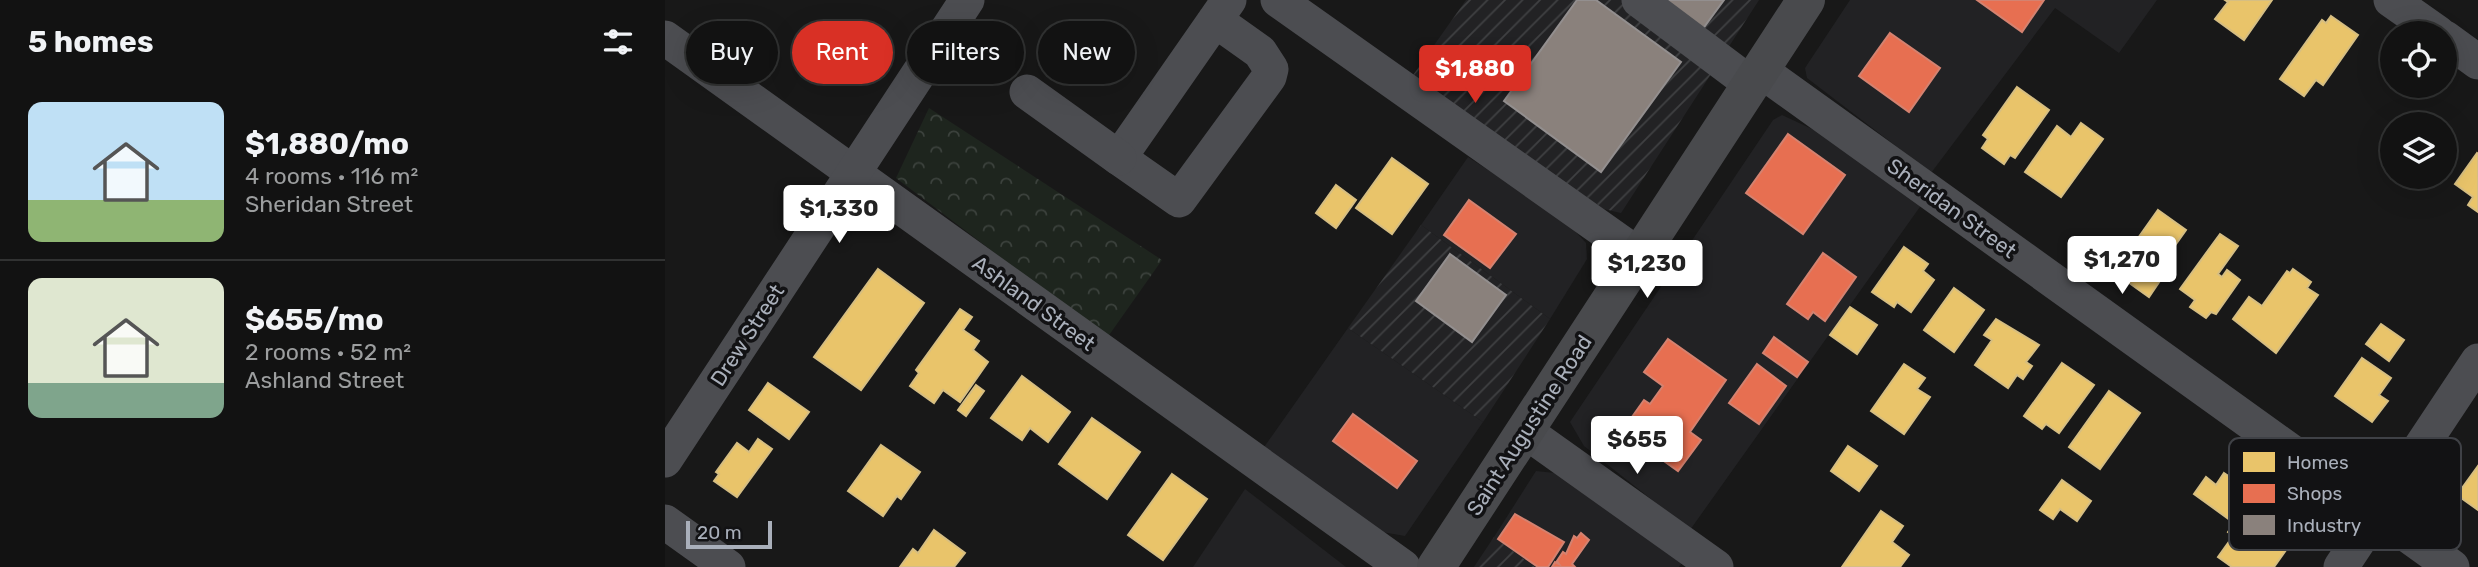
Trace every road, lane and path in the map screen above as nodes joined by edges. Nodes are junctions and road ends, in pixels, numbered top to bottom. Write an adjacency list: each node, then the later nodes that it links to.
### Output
1 (967, 0): 14 (street, Drew Street)
2 (1278, 0): 15 (street)
3 (1639, 0): 11 (street, Sheridan Street)
4 (1805, 0): 11 (main road, Saint Augustine Road)
5 (2391, 0): 7 (street)
6 (1222, 10): 13 (street); 13 (street)
7 (2421, 21)
8 (665, 38): 14 (street, Ashland Street)
9 (2457, 47): 10 (street)
10 (2478, 62)
11 (1755, 77): 15 (main road, Saint Augustine Road); 18 (street, Sheridan Street)
12 (1027, 92): 13 (street)
13 (1119, 158)
14 (853, 174): 20 (street, Drew Street); 25 (street, Ashland Street)
15 (1640, 256): 17 (main road, Saint Augustine Road)
16 (2478, 361): 19 (street)
17 (1525, 431): 26 (main road, Saint Augustine Road); 27 (street)
18 (2270, 438)
19 (2427, 438)
20 (665, 460)
21 (665, 522): 24 (street)
22 (2352, 550): 28 (street)
23 (2428, 550): 29 (street, Sheridan Street)
24 (728, 567)
25 (1403, 567)
26 (1436, 567)
27 (1716, 567)
28 (2341, 567)
29 (2452, 567)

